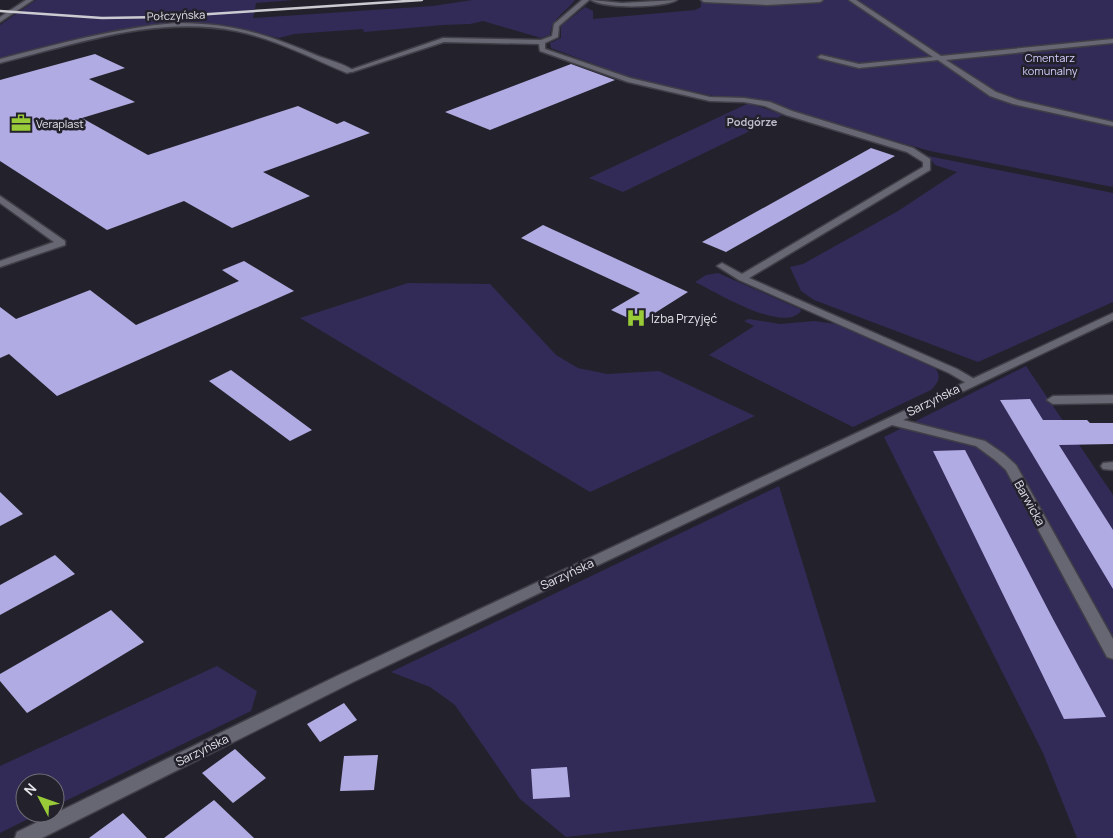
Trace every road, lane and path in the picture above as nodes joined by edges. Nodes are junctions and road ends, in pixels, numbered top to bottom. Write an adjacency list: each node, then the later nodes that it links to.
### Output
1 (30, 0): 8 (street)
2 (586, 0): 10 (lane)
3 (594, 0): 4 (lane)
4 (674, 0)
5 (704, 0): 6 (lane)
6 (820, 0)
7 (852, 0): 12 (lane)
8 (0, 20)
9 (1113, 41): 12 (lane)
10 (542, 42): 14 (lane); 19 (lane)
11 (821, 57): 12 (lane)
12 (940, 58): 15 (lane)
13 (0, 61): 14 (street, Połczyńska)
14 (350, 71)
15 (1113, 124)
16 (0, 199): 17 (street)
17 (0, 264)
18 (722, 266): 19 (lane)
19 (742, 278): 21 (lane)
20 (1113, 316): 21 (street, Sarzyńska)
21 (972, 382): 24 (street, Sarzyńska)
22 (1113, 399): 23 (street)
23 (1053, 400)
24 (891, 420): 25 (street, Barwicka); 26 (street, Sarzyńska)
25 (1113, 653)
26 (24, 838)

